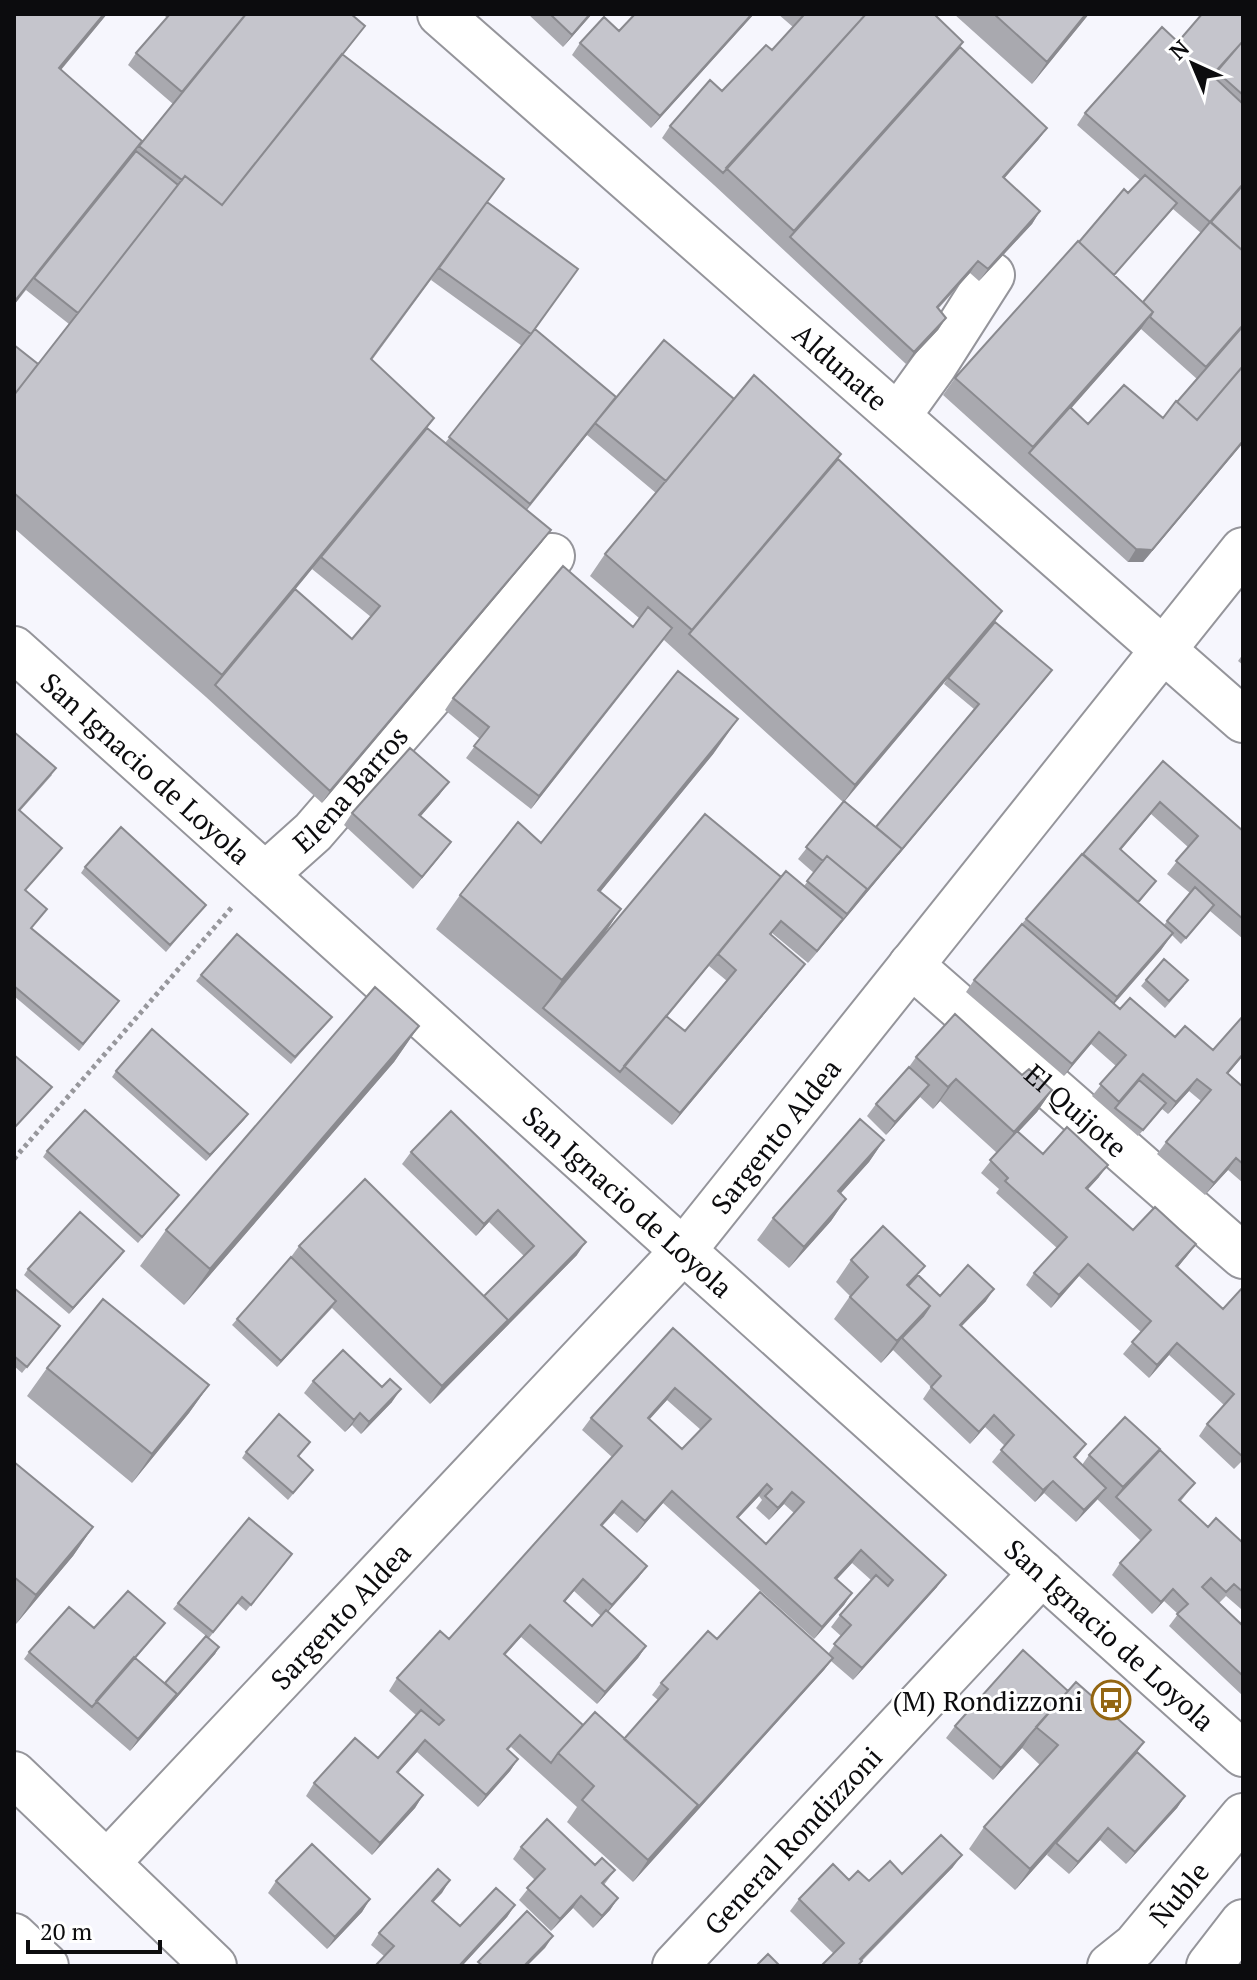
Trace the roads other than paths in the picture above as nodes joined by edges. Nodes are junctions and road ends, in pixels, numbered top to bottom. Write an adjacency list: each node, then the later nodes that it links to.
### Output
1 (440, 14): 3 (main road, Aldunate)
2 (992, 275): 3 (main road)
3 (898, 416): 7 (main road, Aldunate)
4 (1243, 550): 7 (main road, Sargento Aldea)
5 (552, 556): 9 (main road, Elena Barros)
6 (14, 649): 9 (main road, San Ignacio de Loyola)
7 (1163, 650): 8 (main road, Aldunate); 10 (main road, Sargento Aldea)
8 (1243, 720)
9 (266, 874): 11 (main road, San Ignacio de Loyola)
10 (911, 965): 11 (main road, Sargento Aldea); 12 (main road, El Quijote)
11 (683, 1251): 13 (main road, San Ignacio de Loyola); 17 (main road, Sargento Aldea)
12 (1243, 1256)
13 (1042, 1573): 14 (main road, San Ignacio de Loyola); 22 (main road, General Rondizzoni)
14 (1243, 1754)
15 (14, 1774): 17 (main road)
16 (1243, 1816): 23 (main road, Ñuble)
17 (107, 1863): 21 (main road)
18 (1243, 1922): 24 (main road)
19 (14, 1936): 20 (main road)
20 (46, 1966)
21 (214, 1966)
22 (675, 1966)
23 (1110, 1966)
24 (1209, 1966)

